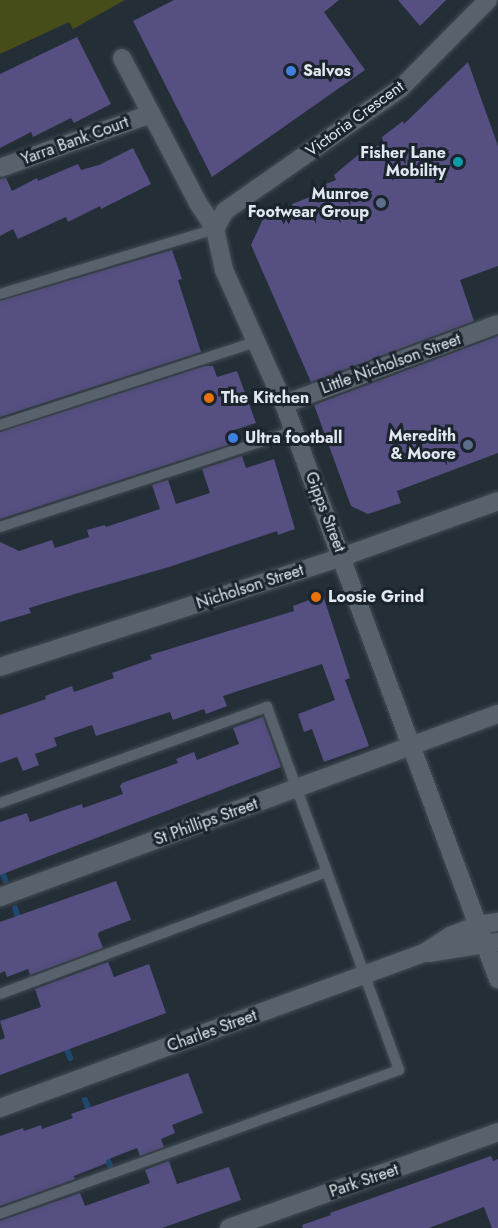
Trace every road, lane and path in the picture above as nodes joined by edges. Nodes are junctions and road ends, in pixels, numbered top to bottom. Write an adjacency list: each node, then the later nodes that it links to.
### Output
1 (488, 0): 5 (street, Victoria Crescent)
2 (123, 58): 3 (street, Gipps Street)
3 (151, 114): 4 (street, Yarra Bank Court); 5 (street, Gipps Street)
4 (0, 168)
5 (215, 229): 6 (lane); 8 (street, Gipps Street)
6 (0, 294)
7 (498, 324): 9 (street, Little Nicholson Street)
8 (256, 342): 9 (street, Gipps Street); 10 (lane)
9 (284, 404): 11 (street, Gipps Street)
10 (0, 425)
11 (294, 431): 13 (lane); 14 (street, Gipps Street)
12 (498, 501): 14 (street, Nicholson Street)
13 (0, 527)
14 (342, 557): 15 (street, Nicholson Street); 17 (street, Gipps Street)
15 (0, 667)
16 (498, 714): 17 (street, St Phillips Street)
17 (412, 746): 18 (street, St Phillips Street); 23 (street, Gipps Street)
18 (298, 789): 19 (lane); 20 (lane); 21 (street, St Phillips Street)
19 (0, 803)
20 (327, 872): 26 (lane); 28 (lane)
21 (0, 897)
22 (498, 922): 23 (street, Charles Street)
23 (478, 925): 24 (street, Gipps Street); 25 (street, Charles Street)
24 (492, 943): 25 (street, Charles Street); 27 (street, Gipps Street)
25 (424, 953): 26 (street, Charles Street)
26 (364, 976): 29 (street, Charles Street); 31 (lane)
27 (498, 979)
28 (0, 994)
29 (0, 1108)
30 (498, 1132): 32 (street, Park Street)
31 (0, 1214)
32 (238, 1226)

